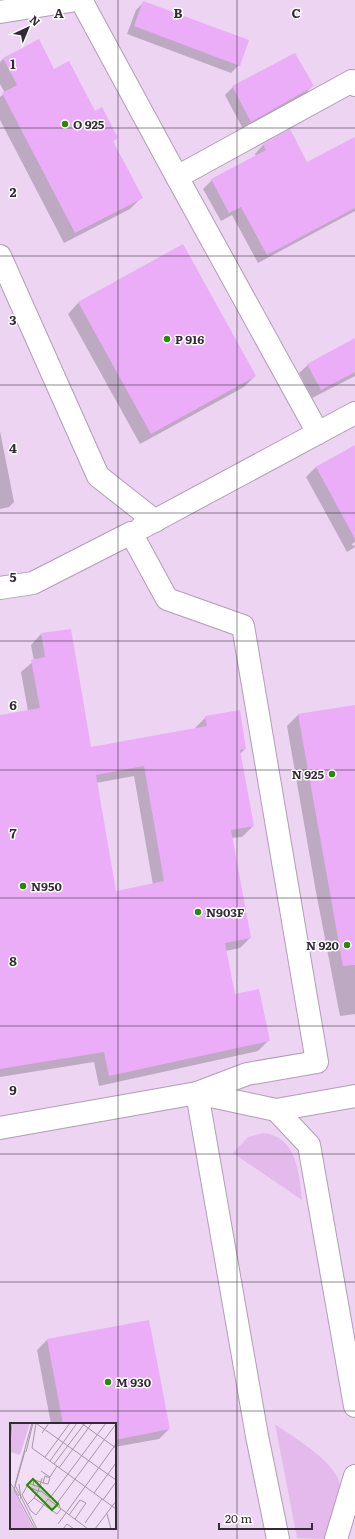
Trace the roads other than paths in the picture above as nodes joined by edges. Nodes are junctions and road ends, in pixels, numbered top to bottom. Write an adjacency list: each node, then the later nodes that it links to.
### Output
1 (76, 0): 3 (street)
2 (81, 0): 5 (street)
3 (0, 12)
4 (355, 85): 5 (street)
5 (177, 177): 8 (street)
6 (0, 256): 9 (street)
7 (355, 413): 8 (street)
8 (318, 433): 9 (street)
9 (155, 521): 10 (street)
10 (131, 533): 11 (street); 12 (street)
11 (0, 588)
12 (197, 1093): 14 (street); 15 (street); 18 (street)
13 (355, 1096): 14 (street)
14 (276, 1110): 16 (street)
15 (0, 1128)
16 (355, 1406)
17 (355, 1476): 19 (street)
18 (278, 1539)
19 (336, 1539)

